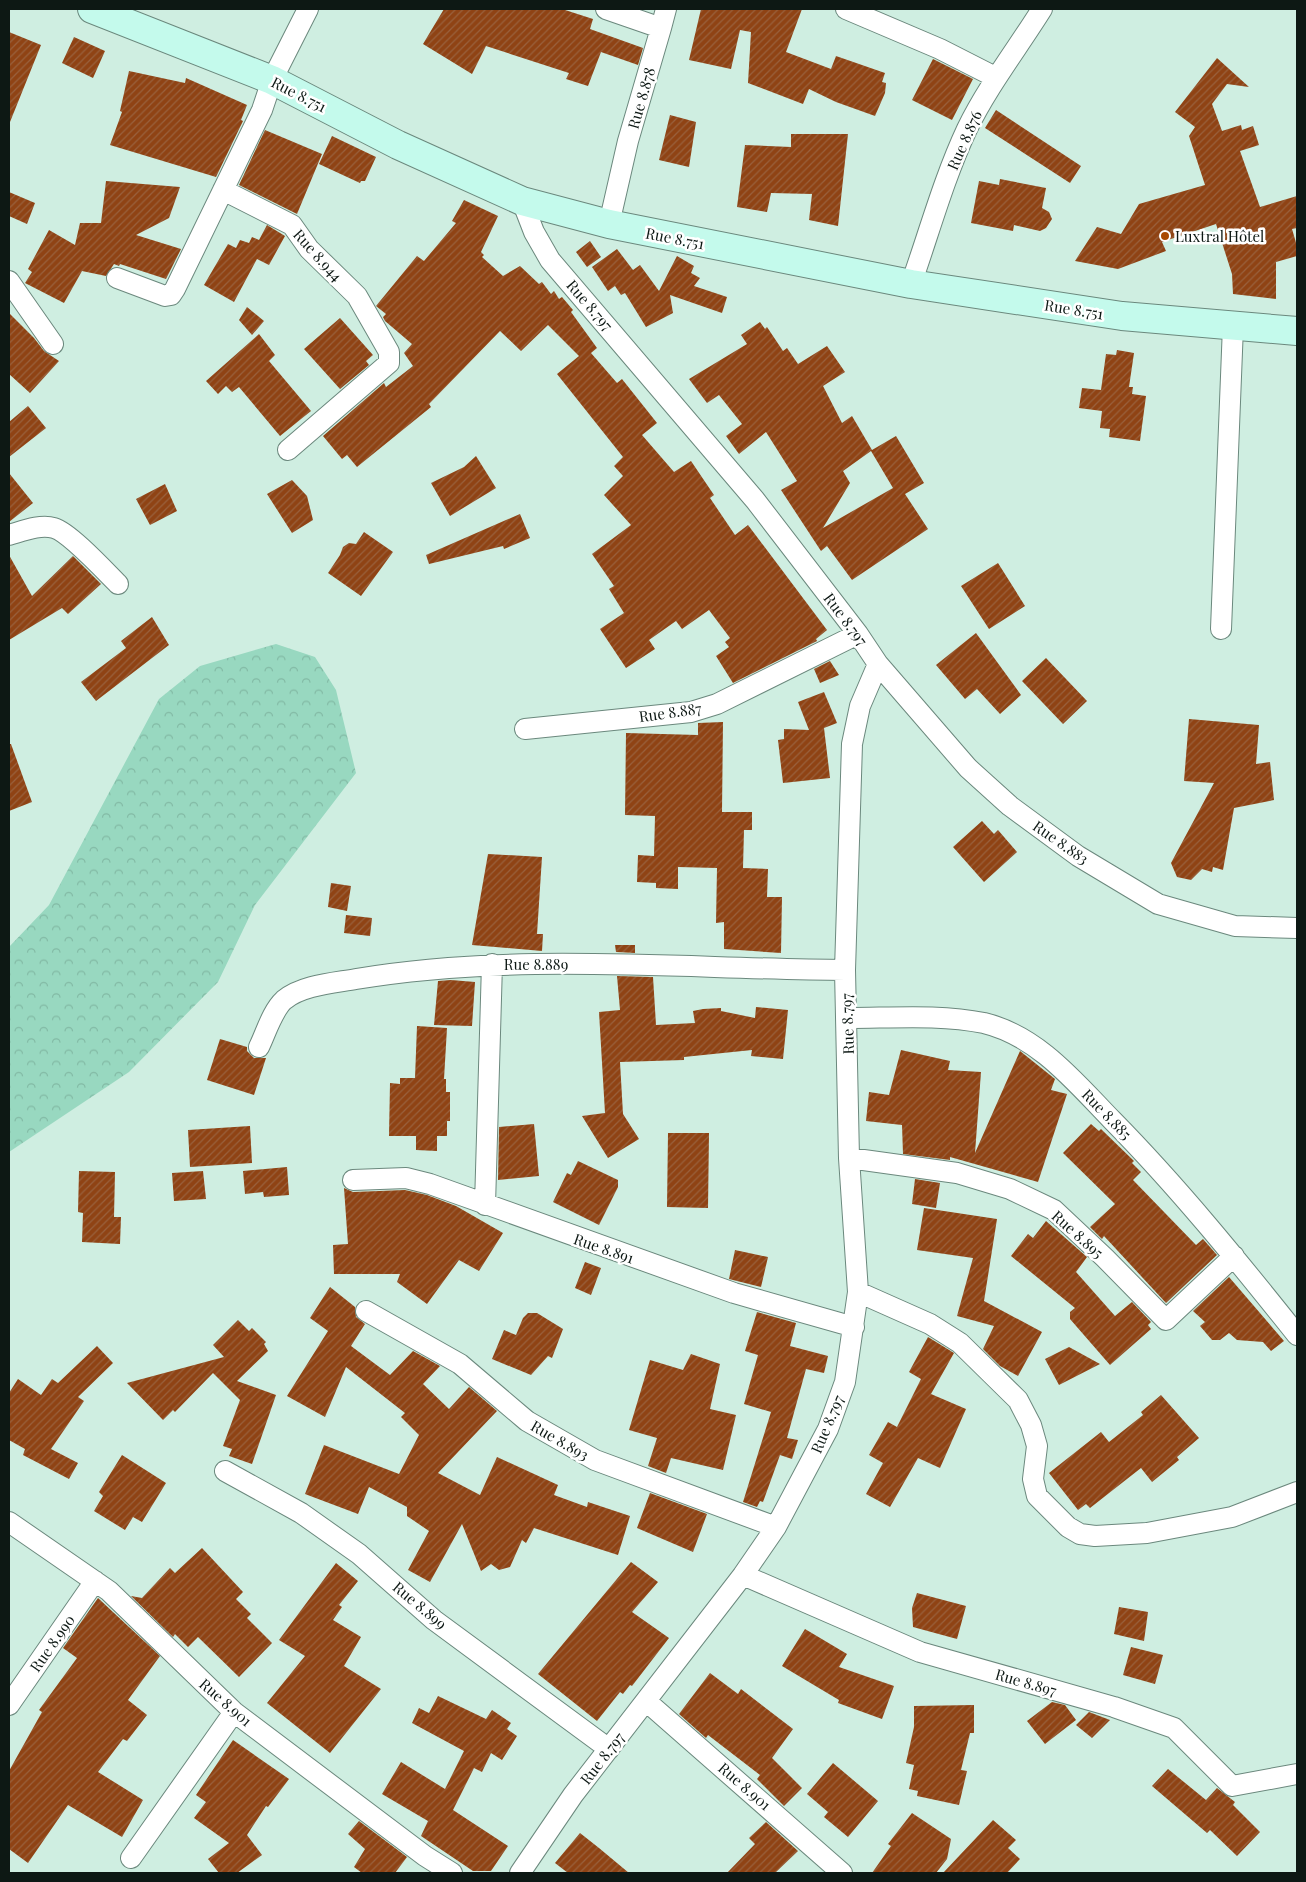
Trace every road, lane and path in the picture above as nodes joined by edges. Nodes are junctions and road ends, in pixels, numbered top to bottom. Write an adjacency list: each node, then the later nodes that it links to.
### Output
1 (92, 9): 9 (main road, Rue 8.751)
2 (308, 9): 9 (street)
3 (606, 9): 7 (street)
4 (666, 9): 7 (street, Rue 8.878)
5 (846, 9): 8 (street)
6 (1042, 9): 8 (street, Rue 8.876)
7 (661, 28): 12 (street, Rue 8.878)
8 (995, 77): 15 (street, Rue 8.876)
9 (272, 80): 10 (street); 11 (main road, Rue 8.751)
10 (223, 190): 13 (street); 19 (street, Rue 8.944)
11 (522, 201): 12 (main road, Rue 8.751); 23 (street, Rue 8.797)
12 (609, 224): 15 (main road, Rue 8.751)
13 (117, 278)
14 (9, 281): 18 (street)
15 (911, 284): 16 (main road, Rue 8.751)
16 (1233, 326): 17 (main road, Rue 8.751); 22 (street)
17 (1297, 331)
18 (53, 344)
19 (288, 450)
20 (9, 535): 21 (street)
21 (118, 584)
22 (1221, 629)
23 (858, 634): 24 (street, Rue 8.797); 25 (street, Rue 8.887)
24 (878, 664): 26 (street, Rue 8.883); 28 (street, Rue 8.797)
25 (525, 729)
26 (1297, 928)
27 (492, 964): 28 (street, Rue 8.889); 30 (street, Rue 8.889); 33 (street)
28 (845, 970): 29 (street, Rue 8.797)
29 (848, 1018): 31 (street, Rue 8.797); 34 (street, Rue 8.885)
30 (259, 1047)
31 (850, 1158): 34 (street, Rue 8.895); 35 (street, Rue 8.797)
32 (353, 1180): 33 (street, Rue 8.891)
33 (485, 1205): 37 (street, Rue 8.891)
34 (1234, 1256): 38 (street, Rue 8.885)
35 (858, 1292): 37 (street, Rue 8.797); 40 (street)
36 (366, 1311): 42 (street, Rue 8.893)
37 (854, 1327): 42 (street, Rue 8.797)
38 (1297, 1335)
39 (225, 1470): 48 (street, Rue 8.899)
40 (1297, 1492)
41 (9, 1522): 44 (street, Rue 8.901)
42 (776, 1527): 43 (street, Rue 8.797)
43 (743, 1575): 45 (street, Rue 8.797); 49 (street, Rue 8.897)
44 (95, 1581): 46 (street, Rue 8.990); 47 (street, Rue 8.901)
45 (646, 1701): 48 (street, Rue 8.797); 53 (street, Rue 8.901)
46 (9, 1705)
47 (234, 1712): 50 (street); 51 (street, Rue 8.901)
48 (610, 1748): 52 (street, Rue 8.797)
49 (1297, 1774)
50 (131, 1858)
51 (452, 1873)
52 (520, 1873)
53 (842, 1873)

